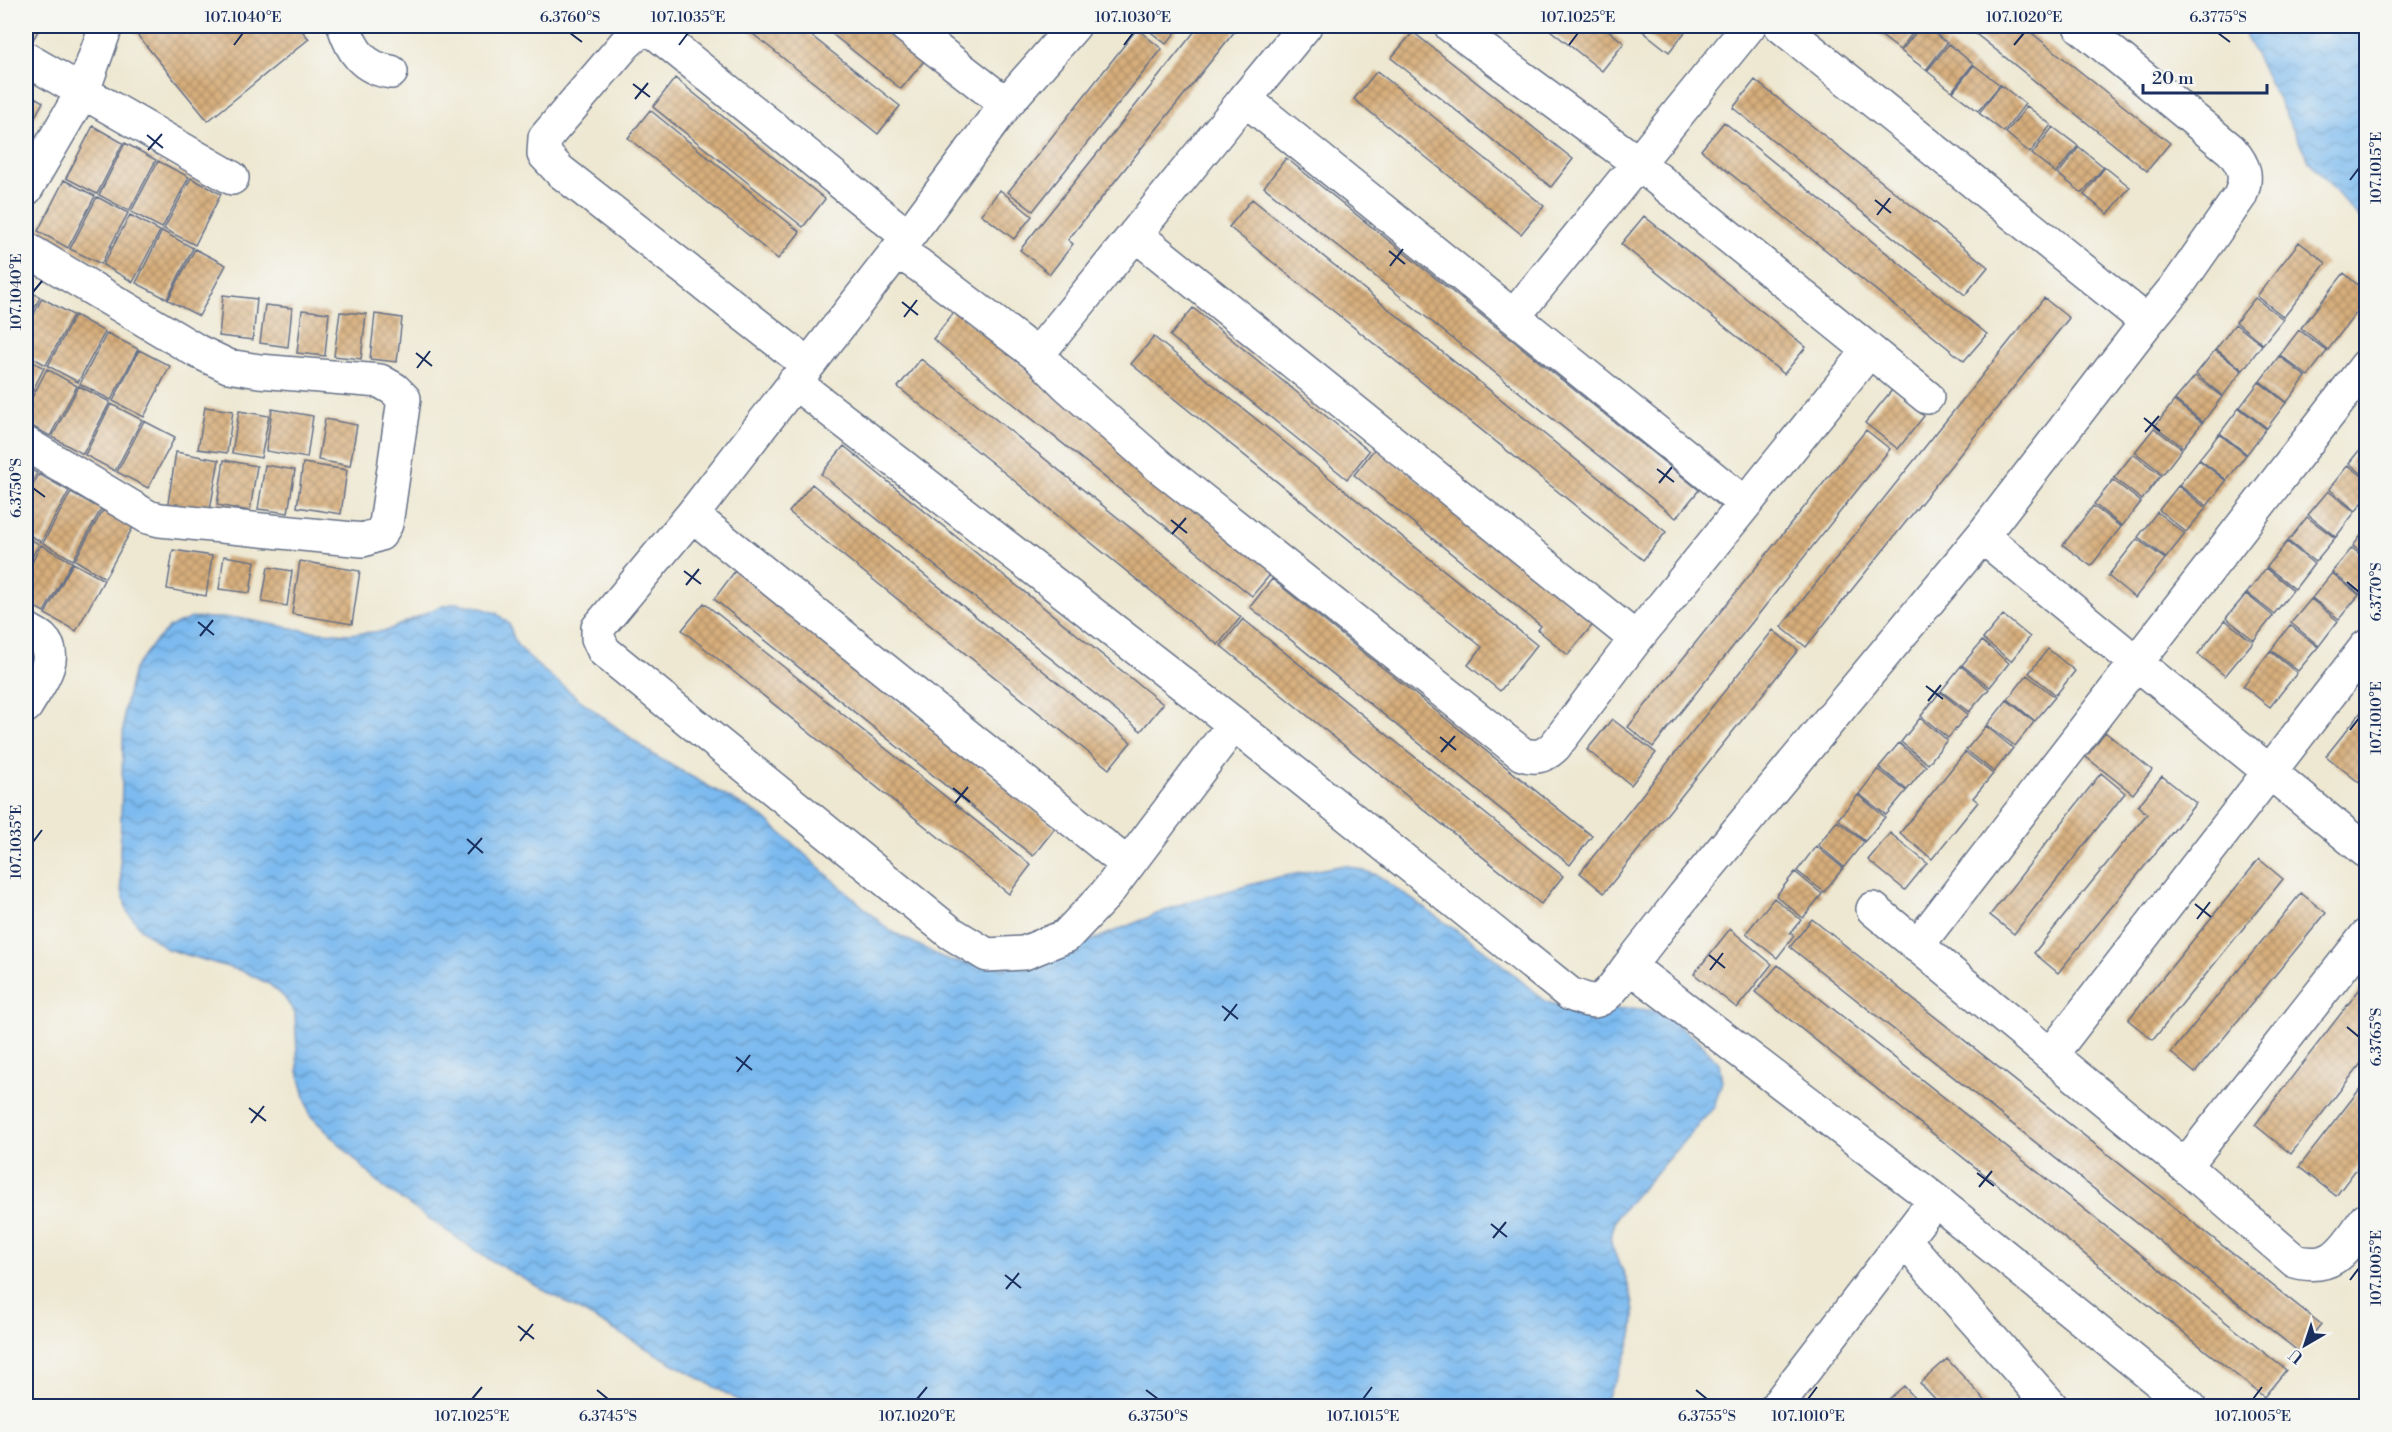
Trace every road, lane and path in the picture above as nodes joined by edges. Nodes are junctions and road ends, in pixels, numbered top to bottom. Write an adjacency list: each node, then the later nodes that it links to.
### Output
1 (106, 26): 12 (street)
2 (344, 26): 11 (street)
3 (906, 26): 14 (street)
4 (1074, 26): 14 (street)
5 (1305, 26): 13 (street)
6 (1451, 26): 15 (street)
7 (1749, 26): 15 (street)
8 (1781, 26): 22 (street)
9 (2080, 26): 22 (street)
10 (26, 59): 12 (street)
11 (392, 72)
12 (83, 91): 16 (street); 17 (street)
13 (1245, 99): 18 (street); 21 (street)
14 (1006, 104): 19 (street)
15 (1638, 163): 21 (street); 23 (street)
16 (232, 178)
17 (26, 189)
18 (1136, 234): 24 (street); 33 (street)
19 (902, 244): 24 (street); 26 (street); 26 (street)
20 (26, 249): 28 (street)
21 (1514, 316): 29 (street)
22 (2147, 322): 31 (street)
23 (1869, 351): 27 (street); 29 (street)
24 (1037, 355): 33 (street)
25 (2367, 366): 35 (street)
26 (801, 373): 30 (street); 37 (street)
27 (1927, 397)
28 (26, 444)
29 (1745, 504): 33 (street)
30 (692, 515): 40 (street); 40 (street)
31 (1982, 536): 35 (street); 44 (street)
32 (26, 629): 36 (street)
33 (1636, 639)
34 (2367, 647): 38 (street)
35 (2136, 664): 38 (street); 43 (street)
36 (26, 706)
37 (1234, 724): 40 (street); 44 (street)
38 (2270, 773): 39 (street); 45 (street)
39 (2367, 851)
40 (1128, 864)
41 (1872, 909): 43 (street)
42 (2367, 936): 46 (street)
43 (1917, 946): 45 (street)
44 (1629, 966): 47 (street)
45 (2051, 1055): 46 (street)
46 (2185, 1166): 48 (street)
47 (1935, 1200): 49 (street); 52 (street)
48 (2367, 1219)
49 (1904, 1240): 50 (street); 51 (street)
50 (1780, 1405)
51 (2051, 1407)
52 (2189, 1407)

